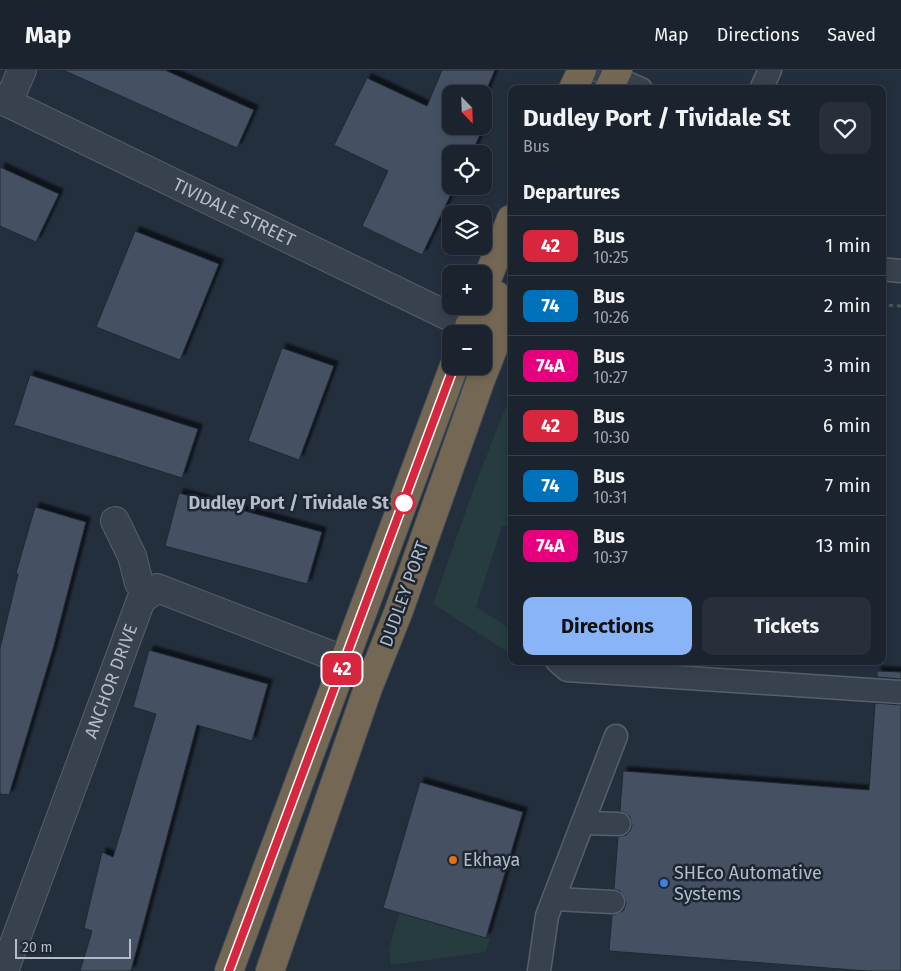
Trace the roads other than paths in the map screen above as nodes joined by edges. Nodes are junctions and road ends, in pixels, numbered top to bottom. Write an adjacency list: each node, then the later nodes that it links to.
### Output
1 (22, 70): 8 (street)
2 (582, 70): 5 (highway)
3 (770, 70): 7 (lane)
4 (610, 77): 6 (lane)
5 (575, 85)
6 (631, 85)
7 (763, 85)
8 (4, 101): 15 (street, TIVIDALE STREET)
9 (508, 227): 10 (highway)
10 (492, 267)
11 (886, 269): 12 (lane)
12 (901, 270)
13 (508, 290): 16 (highway)
14 (508, 307): 17 (highway, DUDLEY PORT)
15 (461, 325)
16 (485, 325)
17 (486, 325)
18 (451, 375): 23 (highway, DUDLEY PORT)
19 (466, 375): 21 (highway, DUDLEY PORT)
20 (115, 521): 22 (street)
21 (416, 561): 23 (highway); 27 (highway, DUDLEY PORT)
22 (149, 594): 23 (street); 34 (street, ANCHOR DRIVE)
23 (346, 661): 27 (highway); 33 (highway, DUDLEY PORT)
24 (561, 665): 25 (lane)
25 (633, 668): 26 (lane)
26 (901, 692)
27 (363, 703): 35 (highway, DUDLEY PORT)
28 (616, 736): 29 (lane)
29 (583, 823): 30 (lane); 31 (lane)
30 (618, 824)
31 (554, 899): 32 (lane); 36 (lane)
32 (613, 902)
33 (235, 965)
34 (4, 971)
35 (270, 971)
36 (539, 971)

